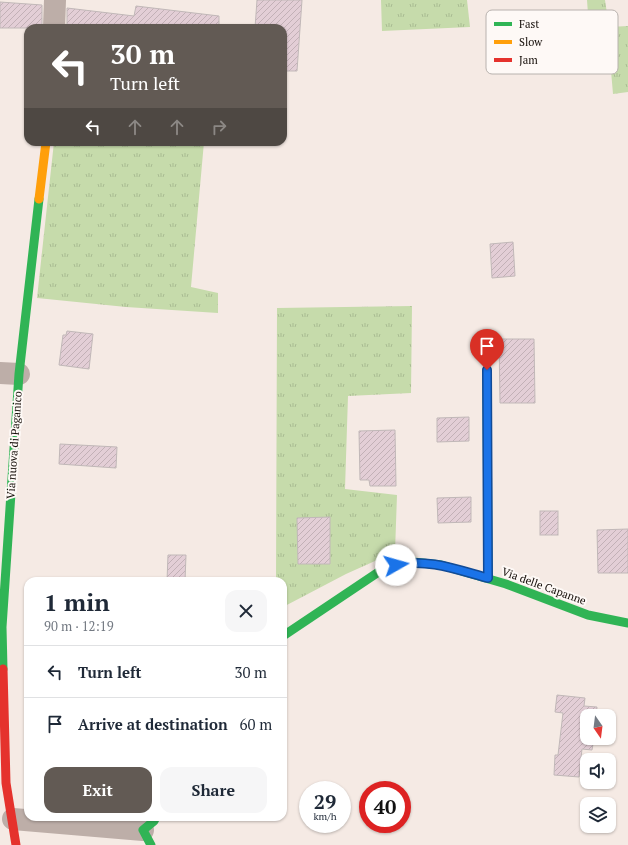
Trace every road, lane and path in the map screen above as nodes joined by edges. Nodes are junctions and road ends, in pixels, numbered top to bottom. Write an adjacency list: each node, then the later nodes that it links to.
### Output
1 (55, 0): 2 (street)
2 (54, 24)
3 (45, 146): 5 (street, Via nuova di Paganico)
4 (487, 370): 6 (street)
5 (9, 374): 9 (street, Via nuova di Paganico)
6 (488, 578): 7 (street, Via delle Capanne); 8 (street, Via delle Capanne)
7 (628, 623)
8 (287, 633)
9 (13, 819): 10 (street); 13 (street, Via nuova di Paganico)
10 (24, 820)
11 (36, 821): 12 (street)
12 (150, 831)
13 (16, 845)

